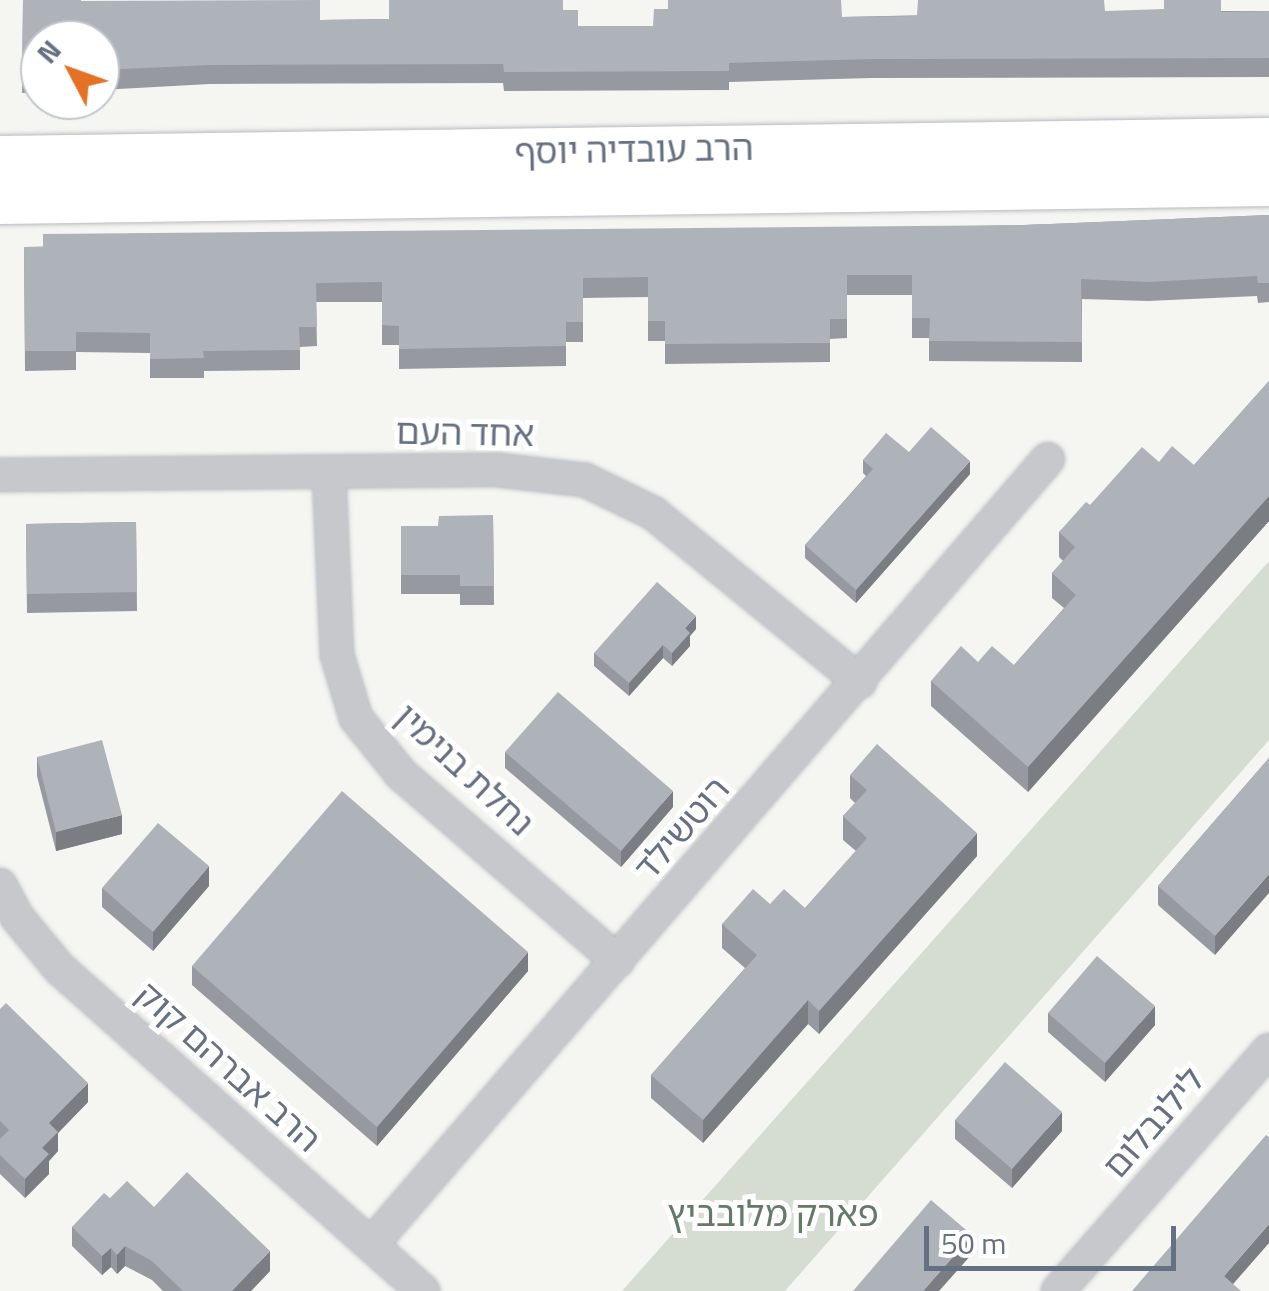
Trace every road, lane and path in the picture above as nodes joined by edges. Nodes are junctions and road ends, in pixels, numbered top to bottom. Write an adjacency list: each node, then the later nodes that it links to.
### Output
1 (1269, 140): 2 (street, הרב עובדיה יוסף)
2 (0, 158)
3 (1269, 184): 4 (street, הרב עובדיה יוסף)
4 (0, 200)
5 (1048, 460): 8 (street, רוטשילד)
6 (328, 472): 7 (street, אחד העם); 8 (street, אחד העם); 10 (street, נחלת בנימין)
7 (0, 474)
8 (860, 682): 10 (street, רוטשילד)
9 (0, 886): 12 (street, הרב אברהם קוק)
10 (618, 961): 12 (street, רוטשילד)
11 (1269, 1050): 14 (street, לילנבלום)
12 (371, 1245): 13 (street, הרב אברהם קוק)
13 (423, 1291)
14 (1058, 1291)

